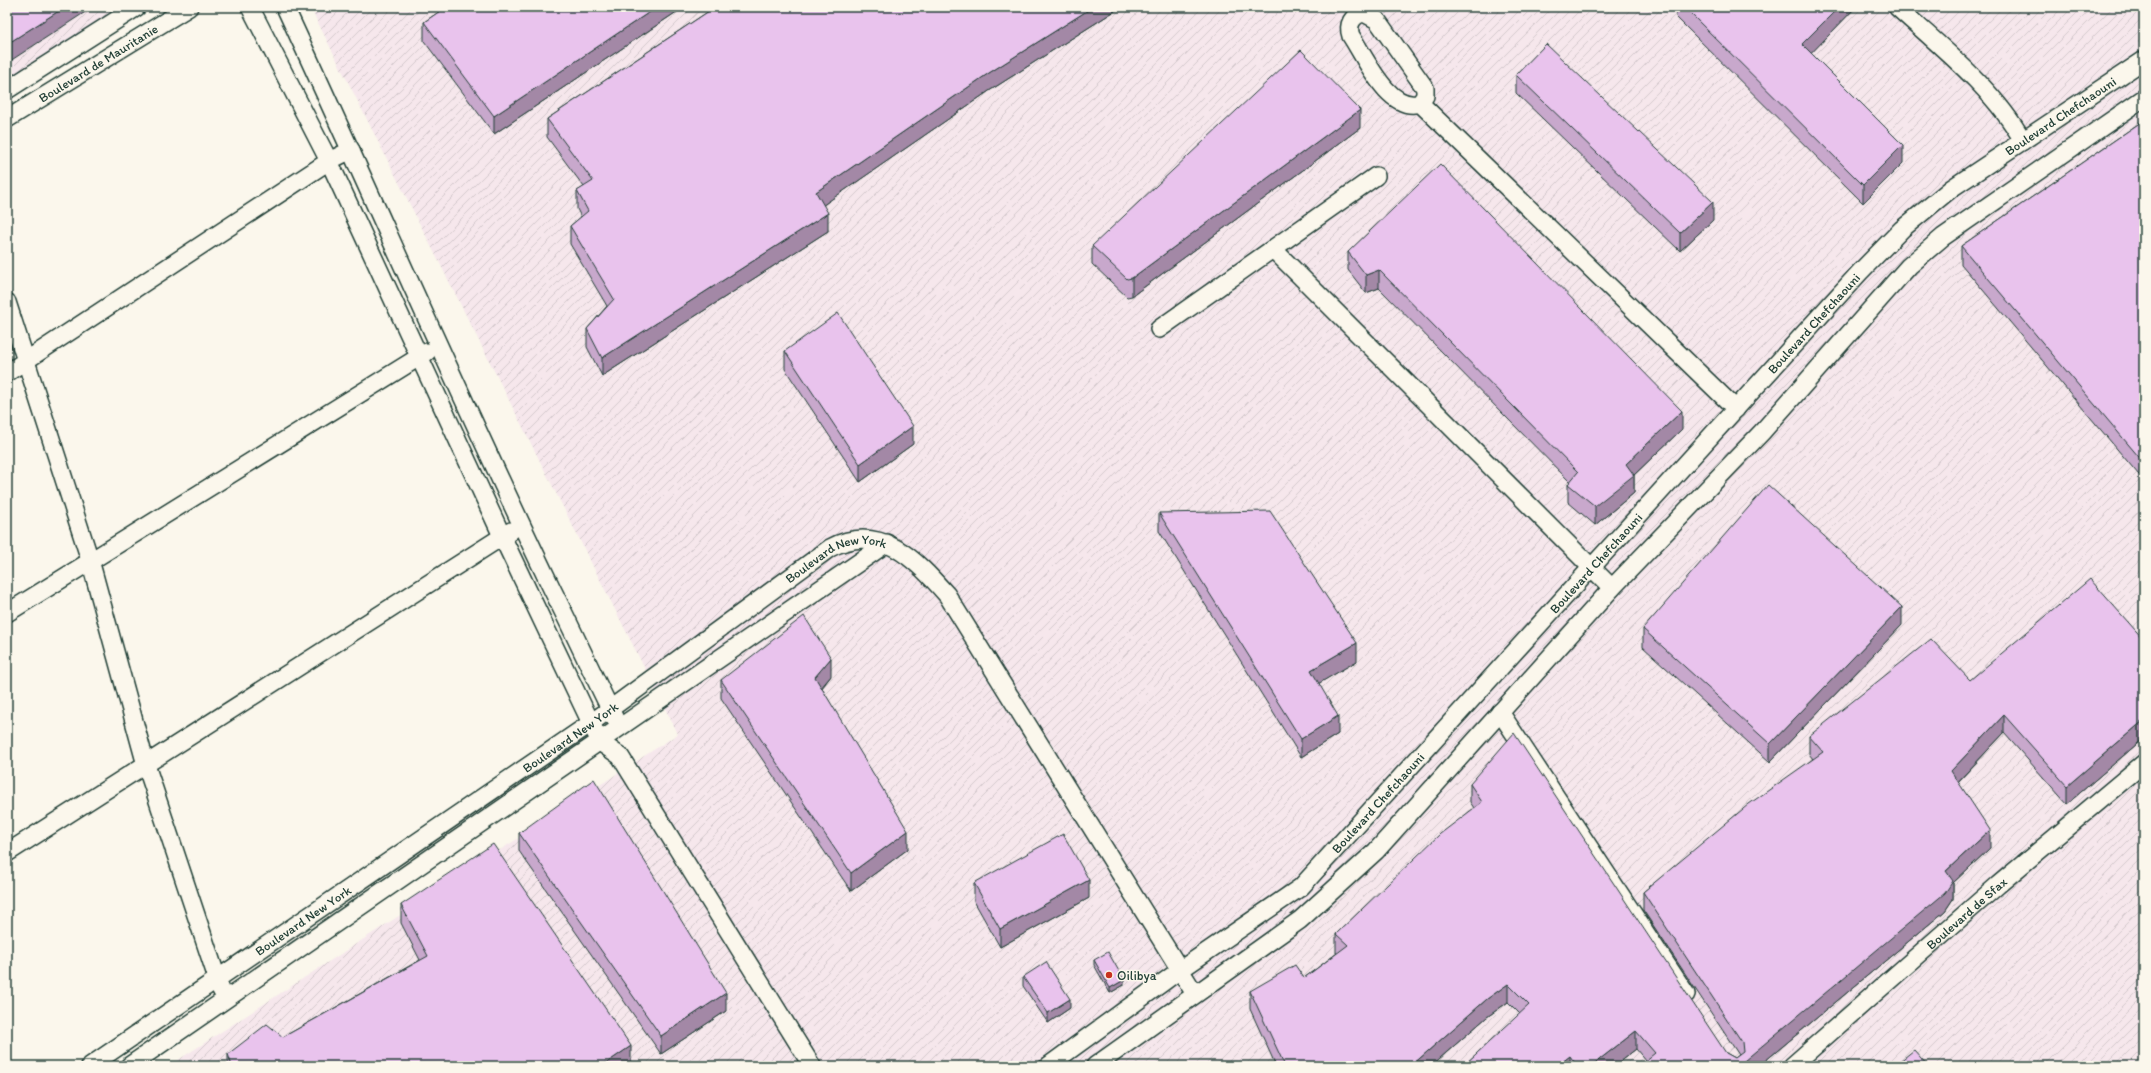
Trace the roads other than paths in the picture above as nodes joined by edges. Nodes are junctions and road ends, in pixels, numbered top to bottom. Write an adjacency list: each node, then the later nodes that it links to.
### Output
1 (137, 7): 7 (street, Boulevard de Mauritanie)
2 (188, 7): 10 (street, Boulevard de Mauritanie)
3 (250, 7): 13 (street)
4 (285, 7): 12 (street)
5 (1897, 7): 11 (street)
6 (2144, 60): 11 (street, Boulevard Chefchaouni)
7 (7, 90)
8 (2144, 98): 28 (street)
9 (1420, 104): 9 (street); 22 (street)
10 (7, 119)
11 (2023, 141): 22 (street, Boulevard Chefchaouni)
12 (351, 150): 13 (street); 18 (street)
13 (329, 161): 19 (street); 20 (street)
14 (1376, 176): 15 (street)
15 (1273, 249): 17 (street); 27 (street)
16 (7, 302): 20 (street)
17 (1159, 329)
18 (438, 345): 19 (street); 23 (street)
19 (418, 357): 24 (street); 26 (street)
20 (26, 361): 21 (street); 26 (street)
21 (7, 374)
22 (1736, 409): 27 (street, Boulevard Chefchaouni)
23 (521, 525): 24 (street); 30 (street)
24 (502, 536): 32 (street); 37 (street)
25 (887, 544): 30 (street, Boulevard New York); 33 (street, Boulevard New York); 39 (street)
26 (90, 560): 29 (street); 37 (street)
27 (1590, 568): 28 (street); 39 (street, Boulevard Chefchaouni)
28 (1612, 588): 31 (street)
29 (7, 613)
30 (610, 709): 32 (street, Boulevard New York); 33 (street)
31 (1500, 712): 41 (street); 43 (street)
32 (591, 723): 34 (street); 40 (street, Boulevard New York)
33 (620, 728): 34 (street, Boulevard New York); 35 (street)
34 (600, 742): 35 (street); 42 (street, Boulevard New York)
35 (620, 756): 46 (street)
36 (2144, 763): 49 (street, Boulevard de Sfax)
37 (146, 765): 38 (street); 40 (street)
38 (7, 853)
39 (1180, 970): 41 (street); 47 (street, Boulevard Chefchaouni)
40 (218, 980): 42 (street); 44 (street, Boulevard New York)
41 (1196, 994): 48 (street)
42 (224, 1000): 45 (street, Boulevard New York)
43 (1695, 1007)
44 (90, 1066)
45 (128, 1066)
46 (812, 1066)
47 (1048, 1066)
48 (1095, 1066)
49 (1792, 1066)

